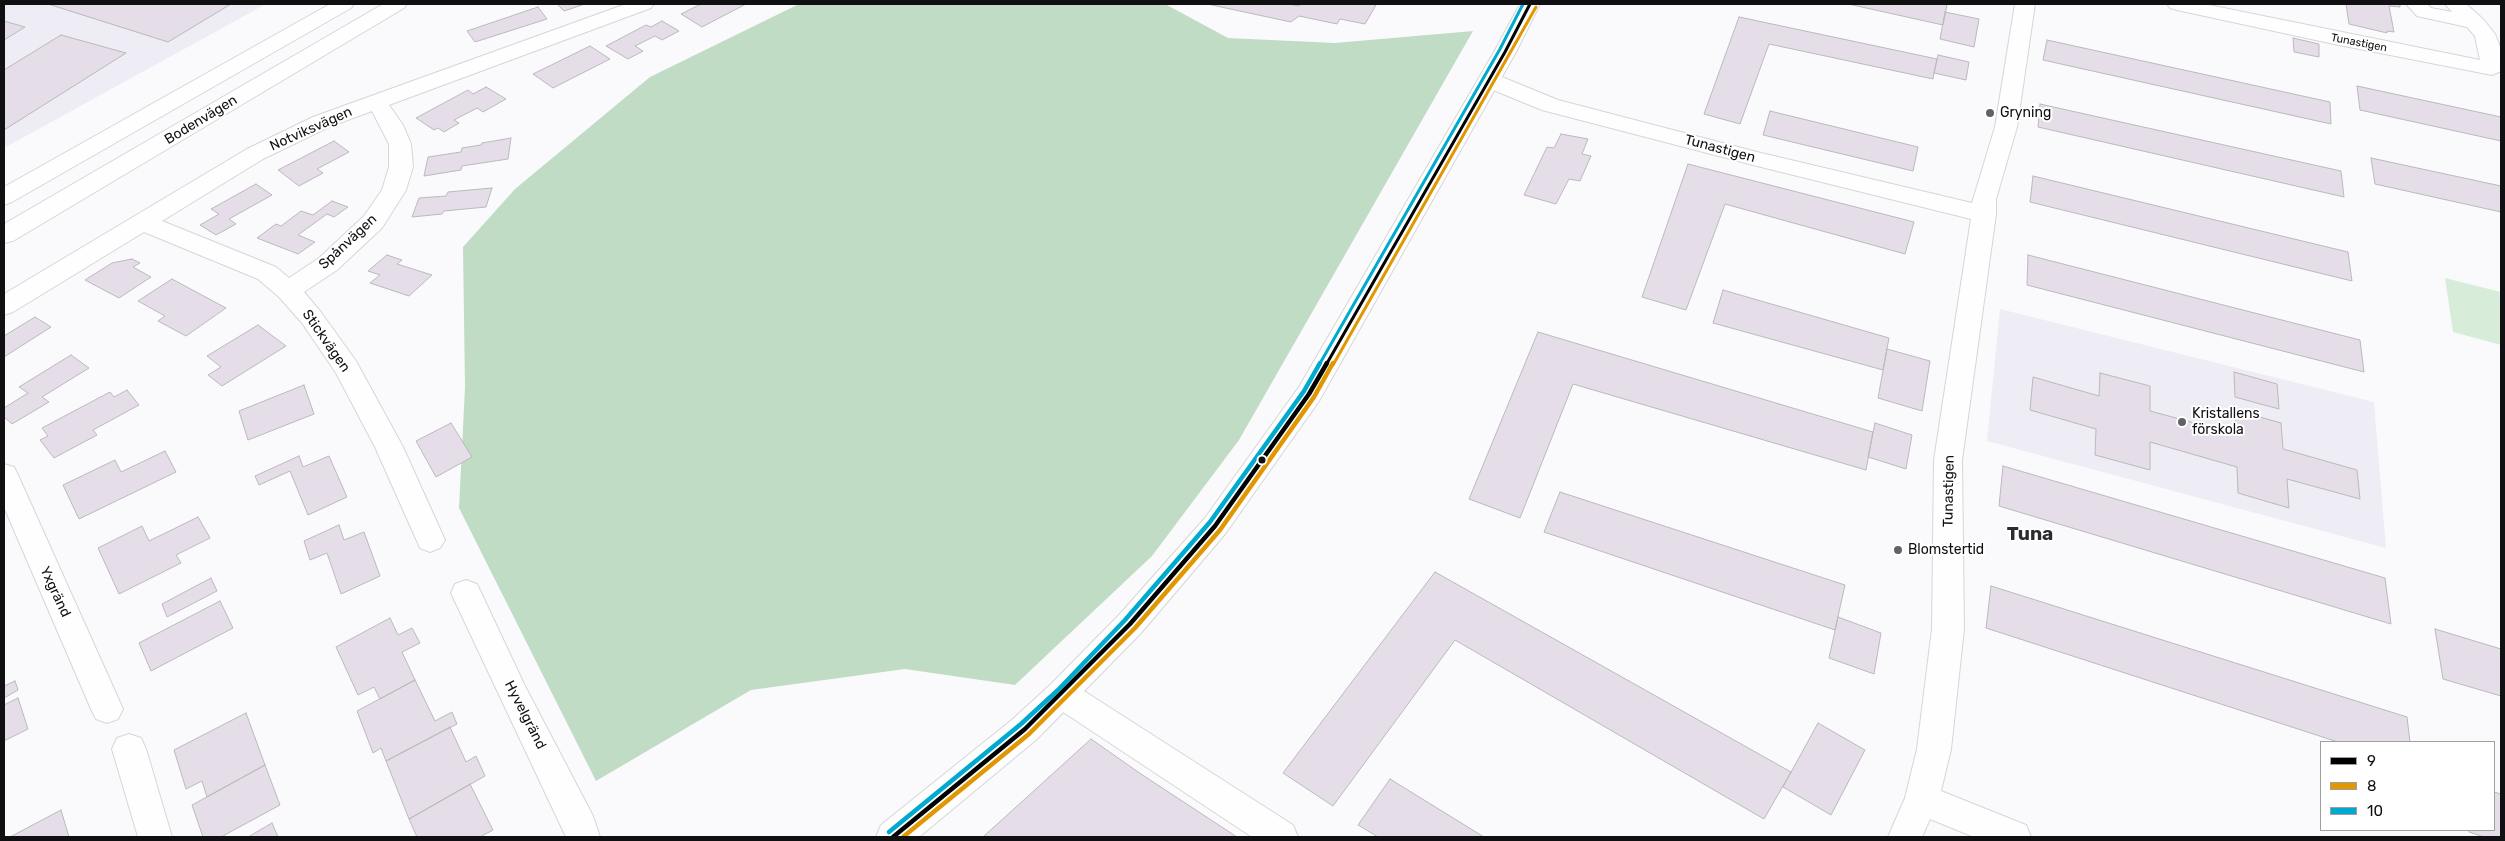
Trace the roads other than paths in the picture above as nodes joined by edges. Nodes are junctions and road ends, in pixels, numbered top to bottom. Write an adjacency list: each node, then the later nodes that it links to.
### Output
1 (344, 4): 12 (street)
2 (397, 4): 15 (street, Bodenvägen)
3 (644, 4): 11 (street, Notviksvägen)
4 (1530, 4): 10 (street)
5 (2025, 4): 13 (street, Tunastigen)
6 (2177, 4): 9 (street, Tunastigen)
7 (2416, 4): 9 (street)
8 (2455, 4): 9 (street, Tunastigen)
9 (2476, 23)
10 (1489, 80): 13 (street, Tunastigen); 21 (street)
11 (376, 101): 14 (street, Notviksvägen); 16 (street, Spånvägen)
12 (4, 197)
13 (1984, 214): 24 (street, Tunastigen)
14 (143, 222): 16 (street, Stickvägen); 17 (street, Notviksvägen)
15 (4, 235)
16 (288, 291): 19 (street, Stickvägen)
17 (4, 306)
18 (4, 475): 22 (street, Yxgränd)
19 (430, 540)
20 (466, 593): 26 (street, Hyvelgränd)
21 (1062, 694): 27 (street); 28 (street)
22 (107, 708)
23 (129, 749): 25 (street)
24 (1922, 799): 29 (street, Tunastigen); 30 (street)
25 (155, 837)
26 (584, 837)
27 (893, 837)
28 (1281, 837)
29 (1905, 837)
30 (2014, 837)

